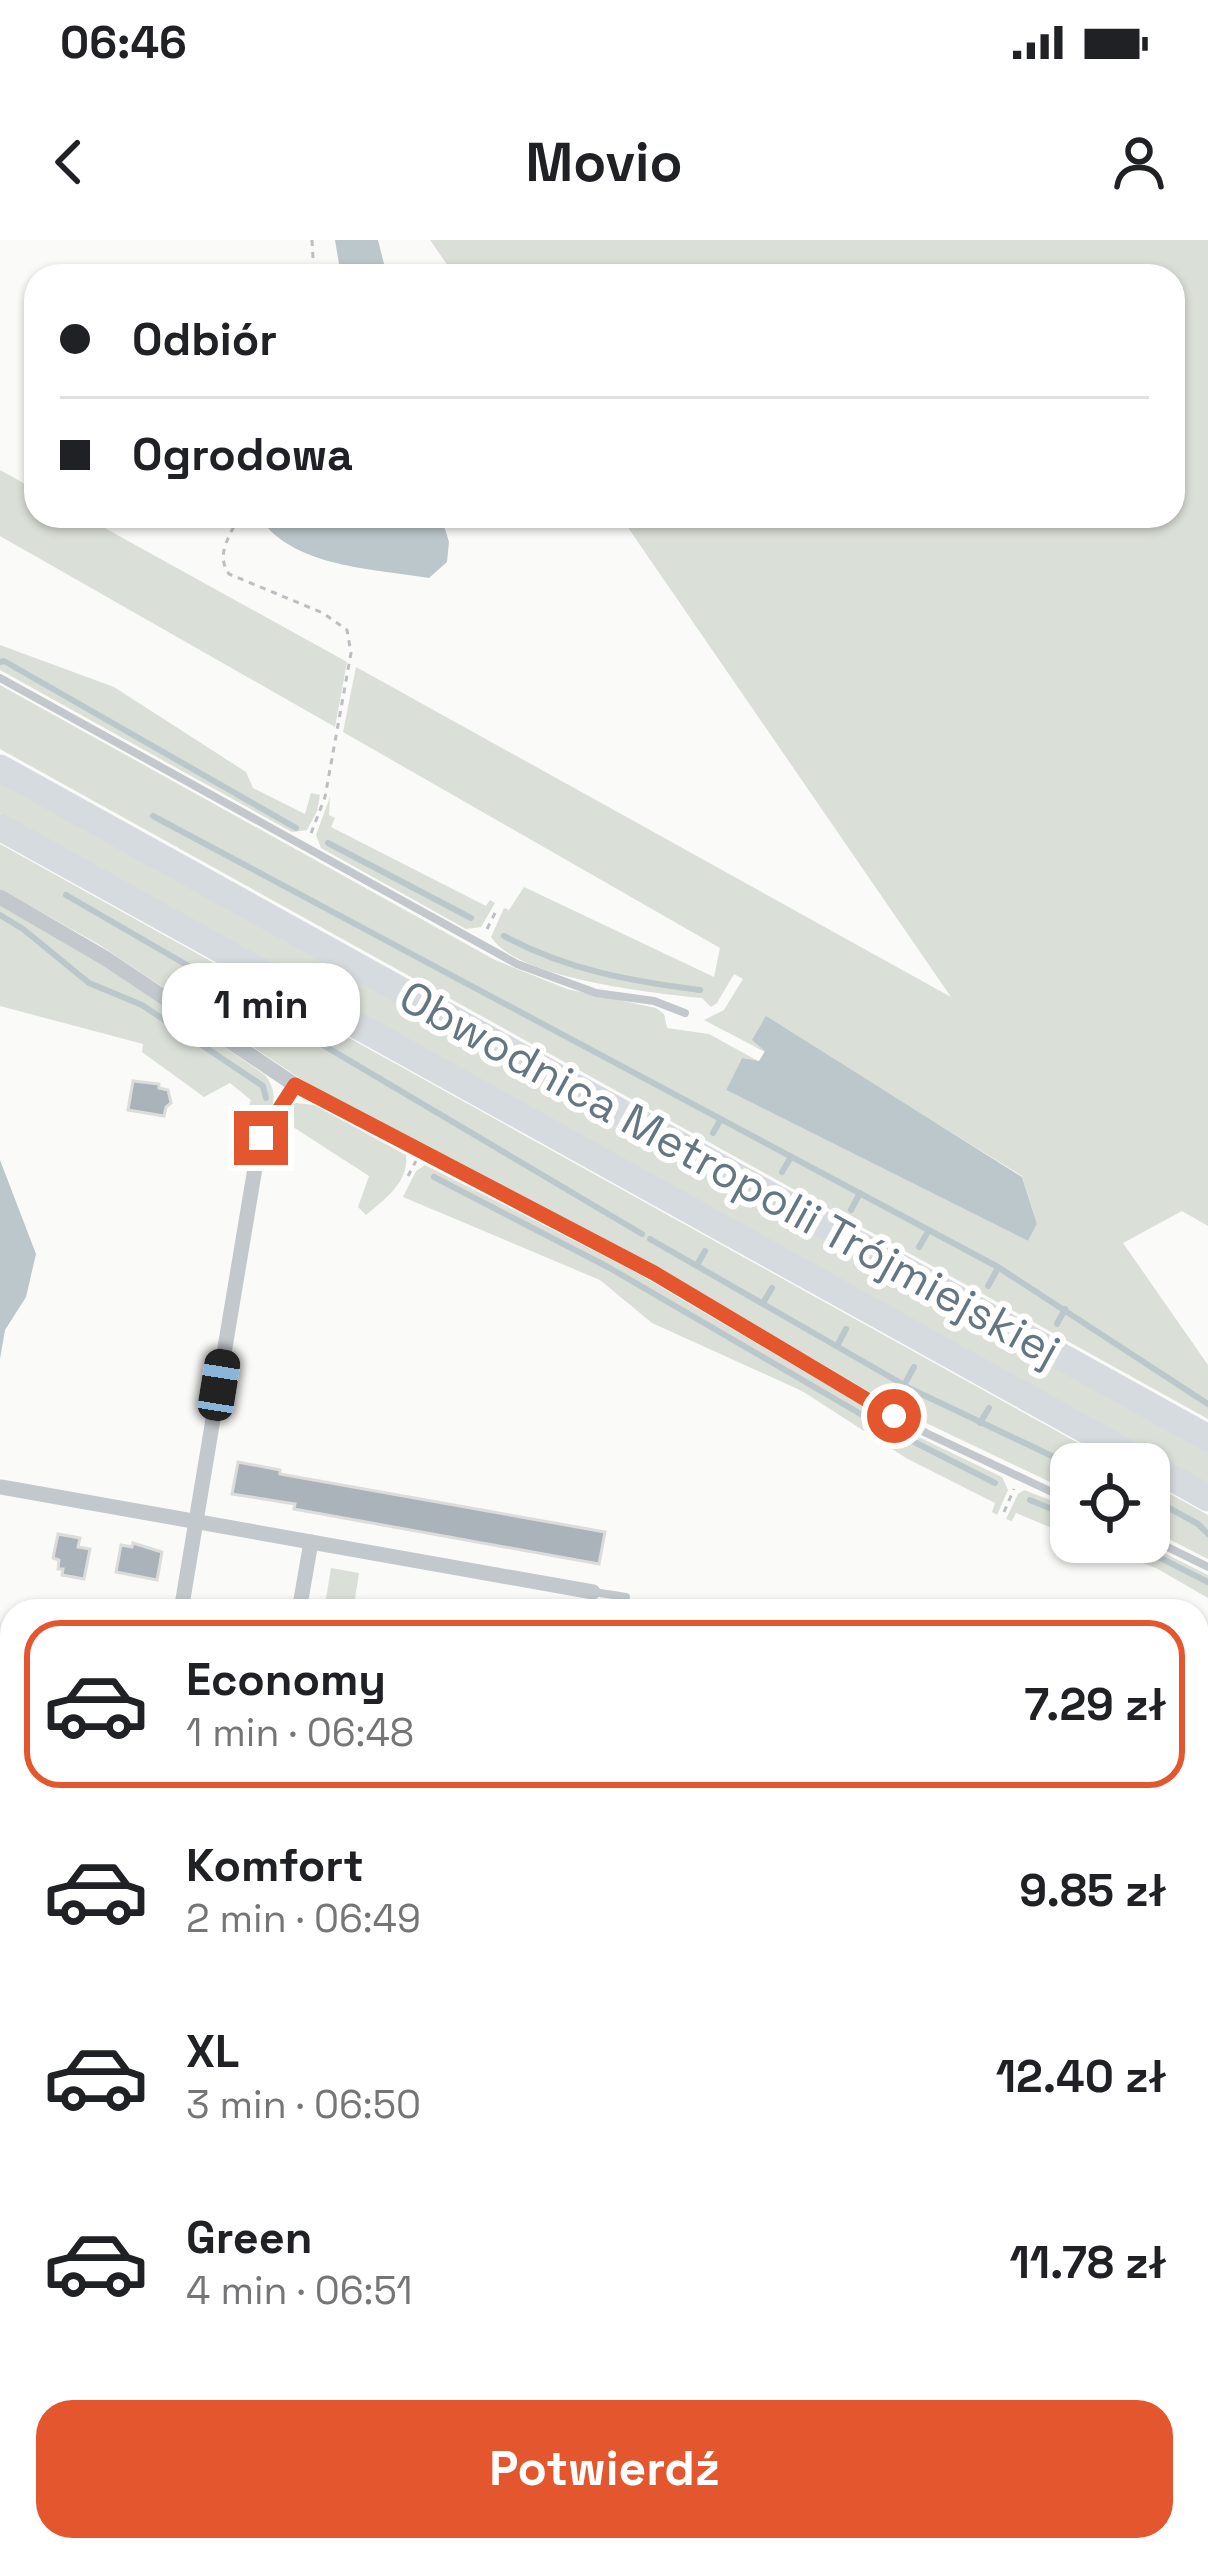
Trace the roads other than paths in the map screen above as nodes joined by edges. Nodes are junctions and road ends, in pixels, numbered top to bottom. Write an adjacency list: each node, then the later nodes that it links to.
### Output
1 (0, 678): 5 (lane)
2 (0, 768): 7 (highway, Obwodnica Metropolii Trójmiejskiej)
3 (0, 827): 8 (highway, Obwodnica Metropolii Trójmiejskiej)
4 (0, 897): 6 (street)
5 (685, 1013)
6 (295, 1085): 11 (lane); 13 (street)
7 (1208, 1438)
8 (1108, 1443)
9 (1170, 1477): 12 (highway, Obwodnica Metropolii Trójmiejskiej)
10 (1, 1486): 13 (street)
11 (1050, 1491)
12 (1208, 1498)
13 (196, 1522): 14 (street); 18 (street)
14 (311, 1543): 17 (street); 19 (street)
15 (1170, 1548): 16 (lane)
16 (1208, 1567)
17 (593, 1592): 20 (lane)
18 (183, 1599)
19 (301, 1599)
20 (626, 1599)

